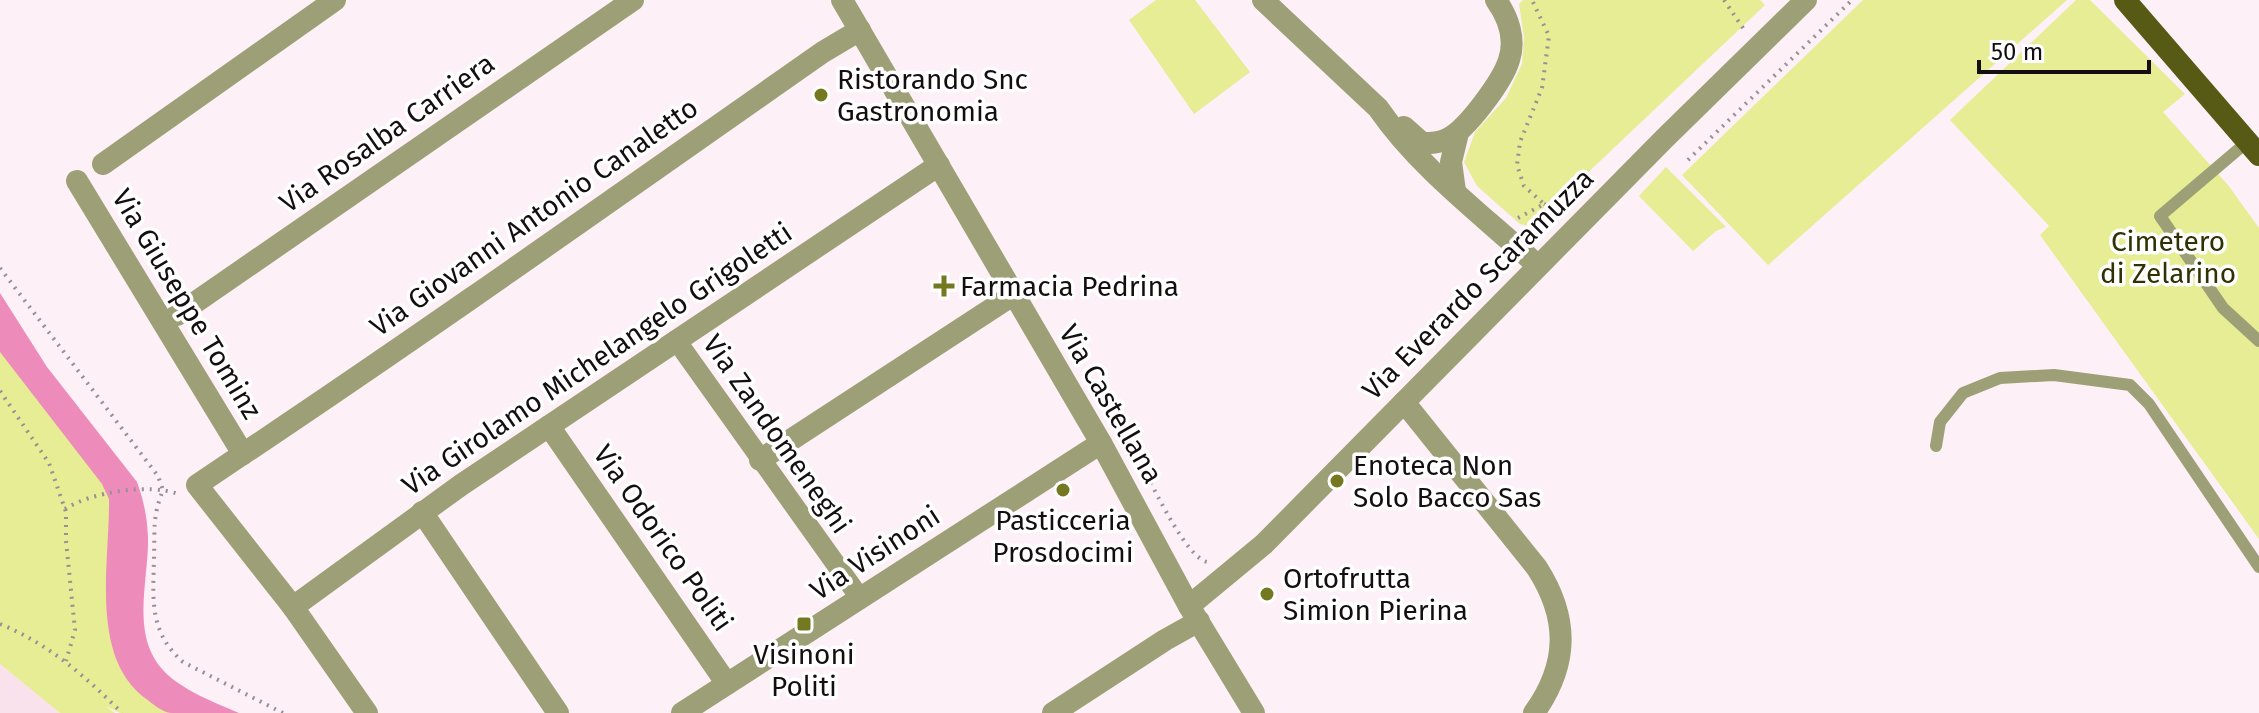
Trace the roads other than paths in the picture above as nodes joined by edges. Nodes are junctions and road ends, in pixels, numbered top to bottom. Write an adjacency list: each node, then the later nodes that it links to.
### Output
1 (335, 0): 12 (street)
2 (633, 0): 18 (street, Via Rosalba Carriera)
3 (842, 0): 8 (street, Via Castellana)
4 (1263, 0): 9 (street)
5 (1496, 0): 10 (street)
6 (1806, 0): 16 (street, Via Everardo Scaramuzza)
7 (2125, 0): 11 (main road)
8 (860, 30): 13 (street, Via Castellana); 25 (street, Via Giovanni Antonio Canaletto)
9 (1378, 108): 10 (street); 15 (street)
10 (1458, 133): 15 (street)
11 (2253, 148): 20 (lane)
12 (103, 164)
13 (939, 165): 17 (street, Via Castellana); 19 (street, Via Girolamo Michelangelo Grigoletti)
14 (77, 181): 25 (street, Via Giuseppe Tominz)
15 (1455, 191): 16 (street)
16 (1538, 266): 21 (street, Via Everardo Scaramuzza)
17 (1013, 295): 23 (street, Via Castellana); 26 (street)
18 (177, 315)
19 (676, 340): 22 (street, Via Girolamo Michelangelo Grigoletti); 26 (street, Via Zandomeneghi)
20 (2259, 341)
21 (1404, 402): 31 (street, Via Everardo Scaramuzza); 39 (street)
22 (549, 426): 27 (street, Via Girolamo Michelangelo Grigoletti); 32 (street, Via Odorico Politi)
23 (1101, 443): 29 (street, Via Visinoni); 31 (street, Via Castellana)
24 (1936, 446): 28 (lane)
25 (243, 454): 30 (street, Via Giuseppe Tominz)
26 (760, 460): 29 (street, Via Zandomeneghi)
27 (422, 512): 30 (street, Via Girolamo Michelangelo Grigoletti); 35 (street)
28 (2259, 567)
29 (860, 598): 32 (street, Via Visinoni)
30 (293, 607): 34 (street, Via Giuseppe Tominz)
31 (1194, 614): 37 (street, Via Everardo Scaramuzza); 38 (street, Via Castellana)
32 (727, 684): 33 (street, Via Visinoni)
33 (707, 706): 36 (street, Via Visinoni)
34 (367, 713)
35 (558, 713)
36 (682, 713)
37 (1053, 713)
38 (1254, 713)
39 (1534, 713)

